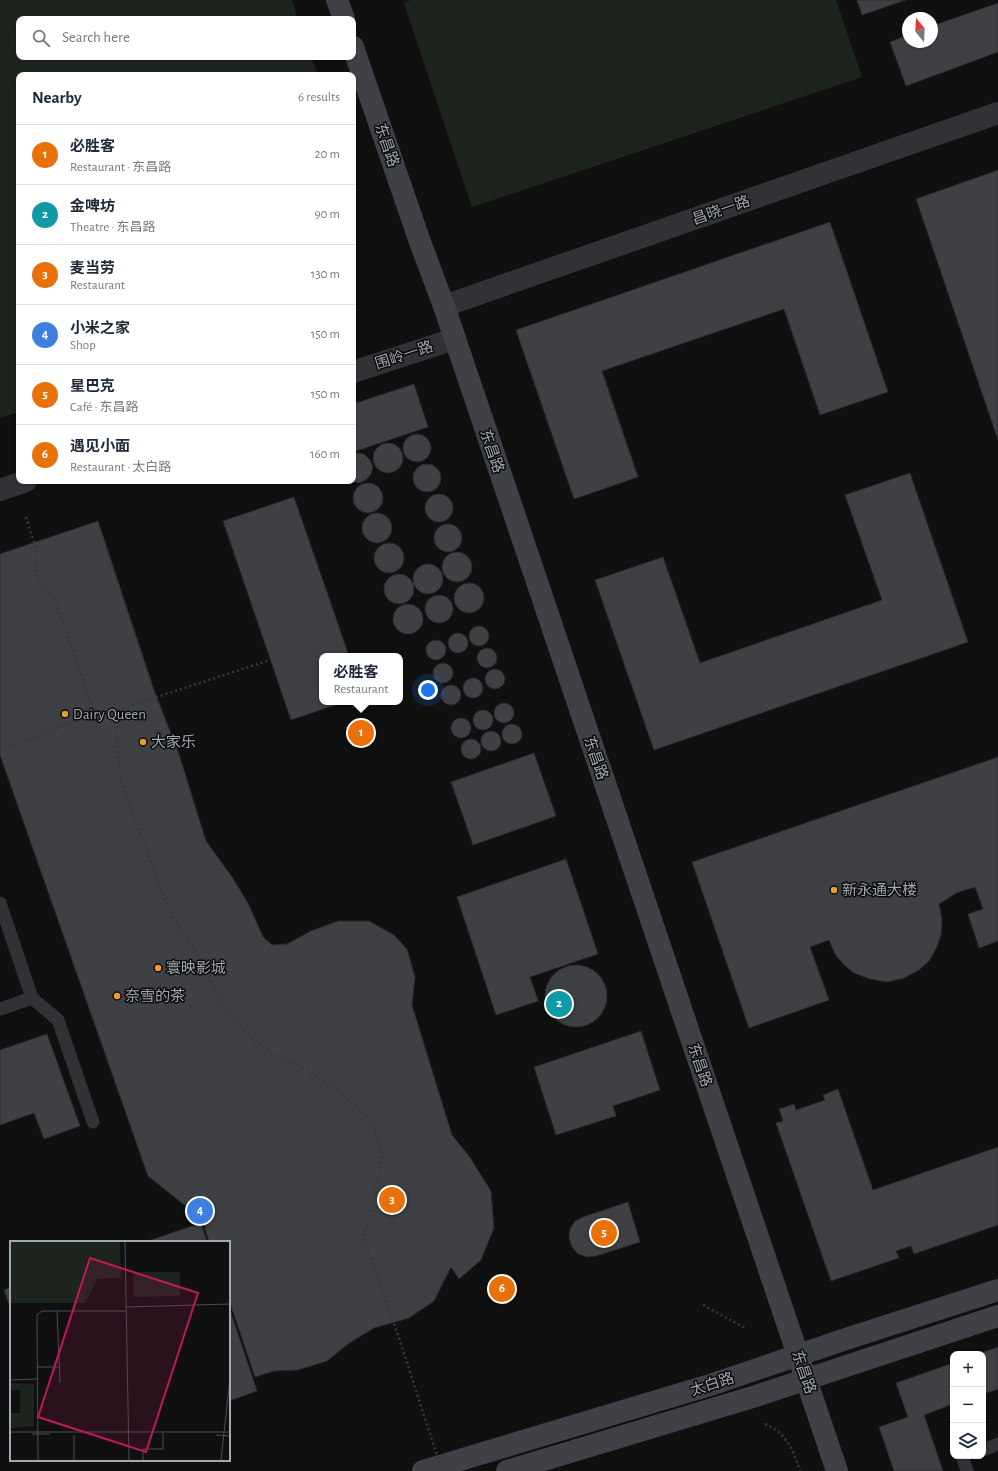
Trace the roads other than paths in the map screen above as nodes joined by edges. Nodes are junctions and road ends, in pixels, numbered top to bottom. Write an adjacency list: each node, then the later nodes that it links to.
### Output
1 (337, 0): 2 (street)
2 (343, 16)
3 (356, 55): 5 (street, 东昌路)
4 (998, 113): 5 (street, 昌晓一路)
5 (444, 306): 6 (street, 东昌路)
6 (454, 339): 7 (street, 围岭一路); 16 (street, 东昌路)
7 (356, 371)
8 (17, 484): 9 (street)
9 (0, 490)
10 (0, 903): 11 (lane)
11 (32, 998): 12 (lane); 13 (lane)
12 (0, 1009)
13 (93, 1122)
14 (998, 1290): 16 (street, 太白路)
15 (998, 1316): 17 (street, 太白路)
16 (798, 1355): 17 (street, 东昌路); 21 (street, 太白路)
17 (807, 1380): 22 (street, 太白路); 23 (street, 东昌路)
18 (998, 1444): 19 (lane)
19 (986, 1449)
20 (963, 1459): 24 (lane)
21 (423, 1471)
22 (508, 1471)
23 (837, 1471)
24 (967, 1471)

